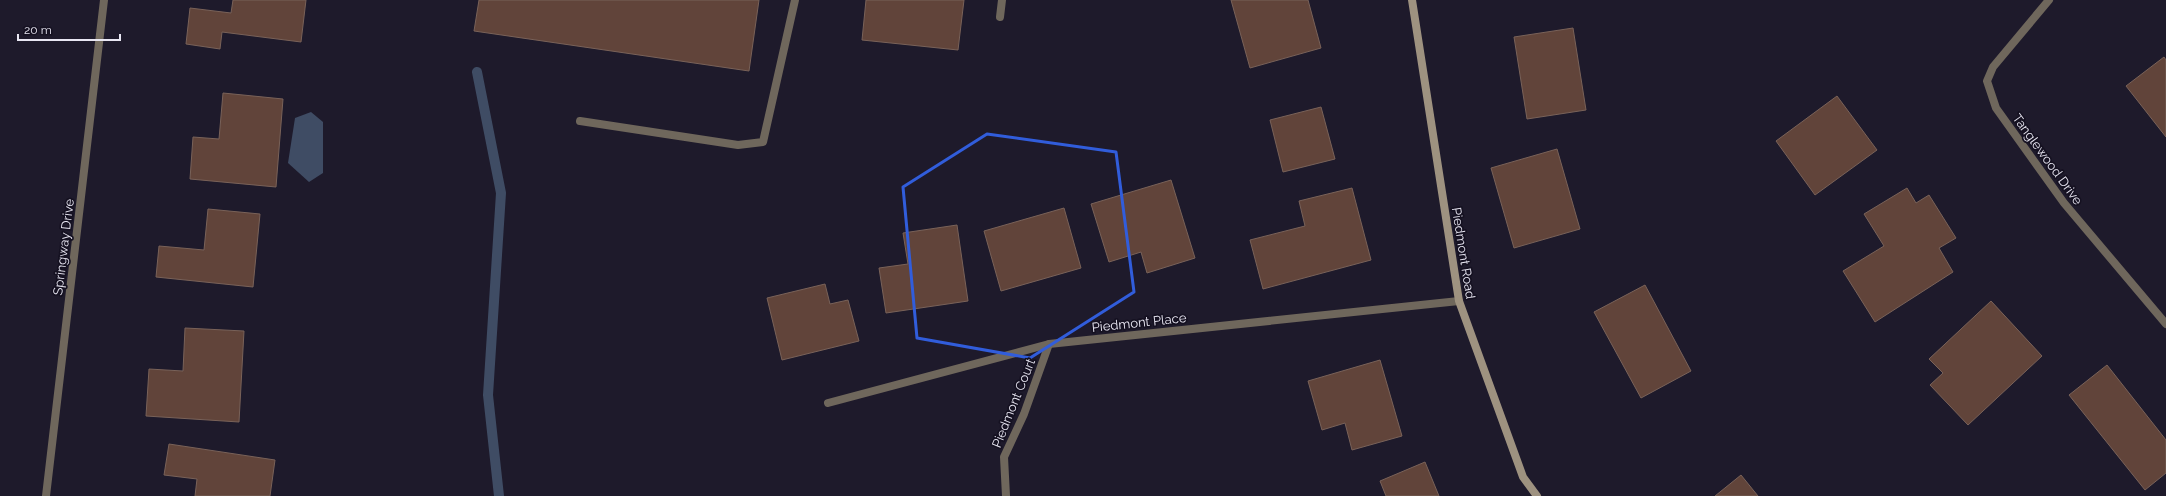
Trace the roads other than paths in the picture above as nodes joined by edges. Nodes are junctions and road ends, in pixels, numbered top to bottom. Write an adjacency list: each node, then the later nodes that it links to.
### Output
1 (104, 0): 12 (street, Springway Drive)
2 (795, 0): 7 (street)
3 (1002, 0): 6 (street)
4 (1412, 0): 8 (street, Piedmont Road)
5 (2050, 0): 9 (street, Tanglewood Drive)
6 (1000, 17)
7 (580, 121)
8 (1459, 301): 10 (street, Piedmont Place); 14 (street, Piedmont Road)
9 (2166, 324)
10 (1049, 344): 11 (street, Piedmont Place); 13 (street, Piedmont Court)
11 (828, 403)
12 (46, 496)
13 (1006, 496)
14 (1537, 496)

